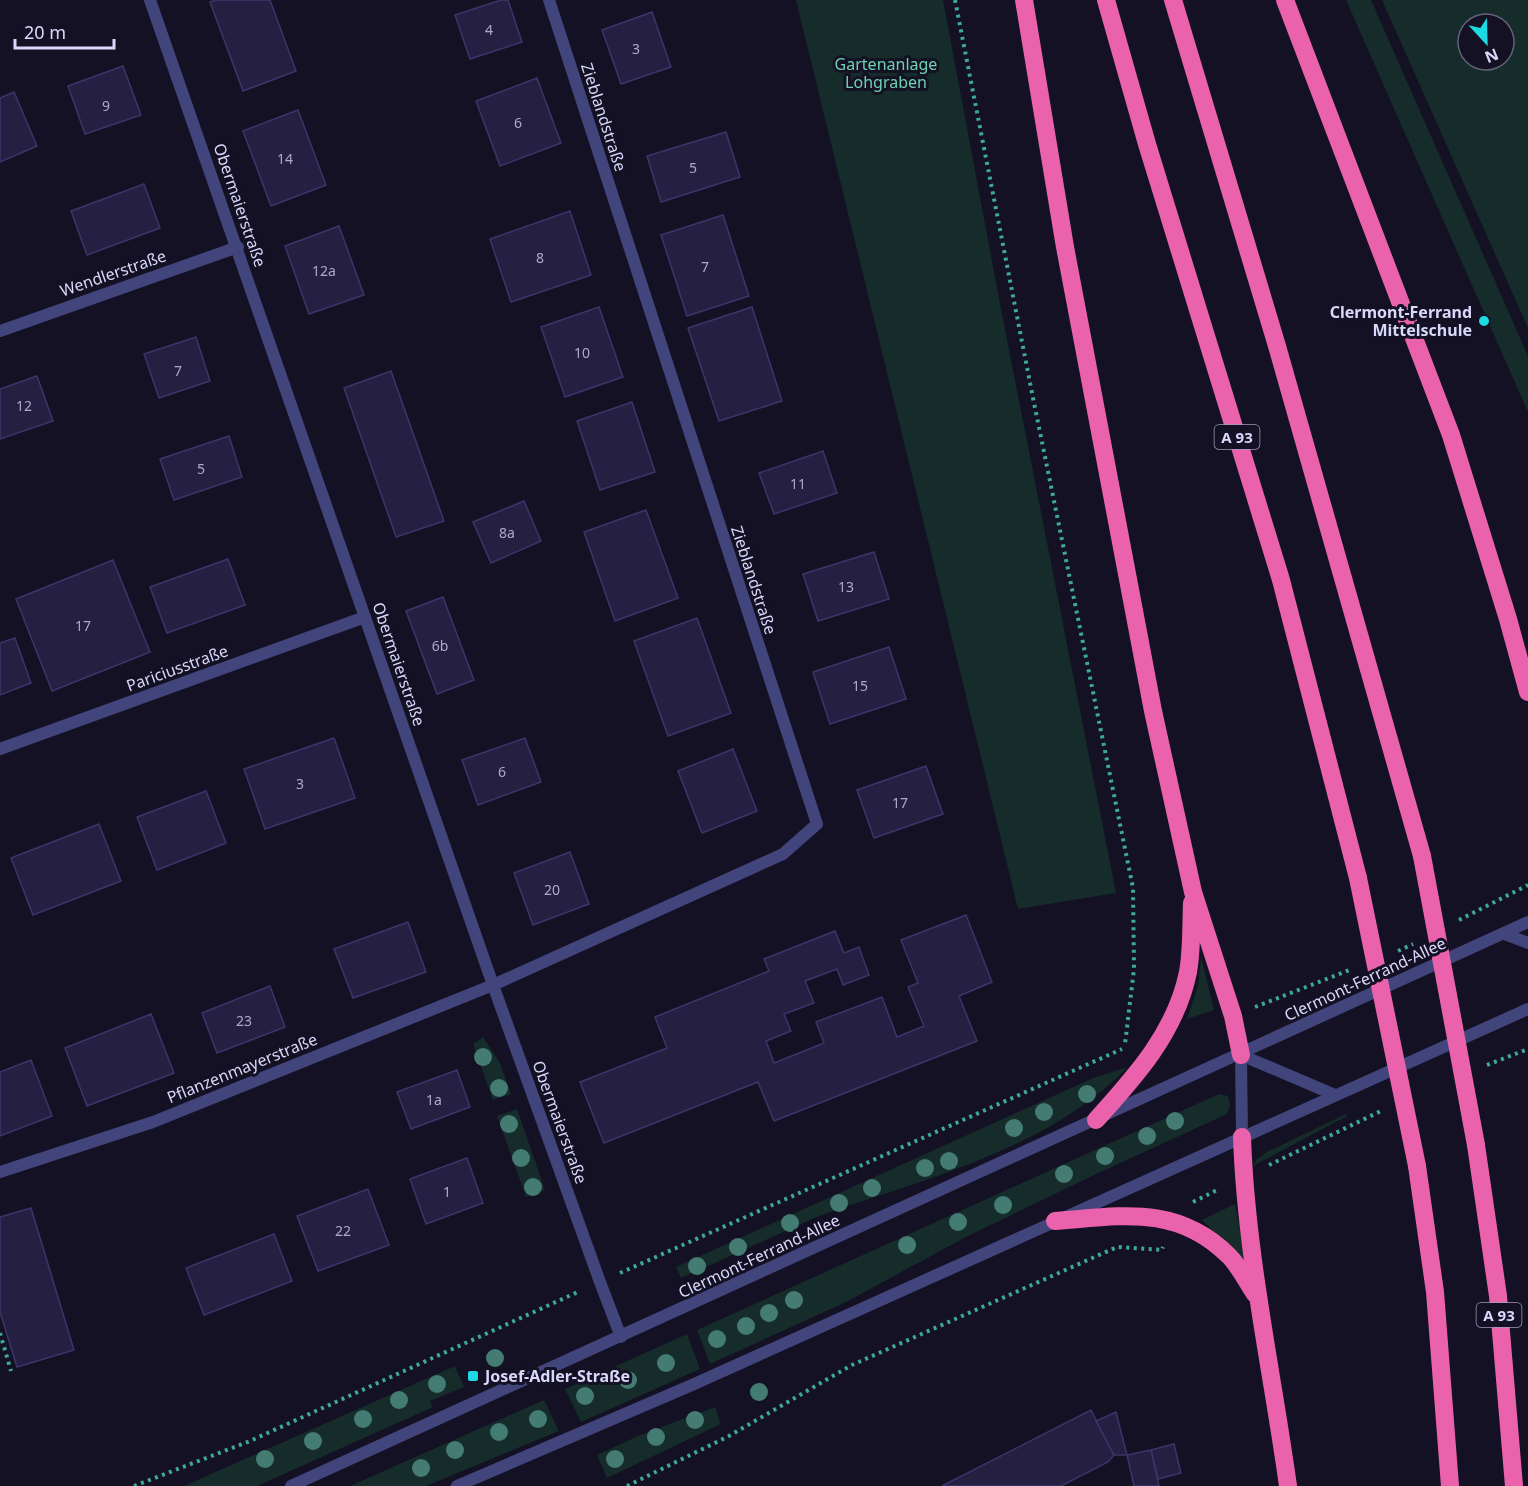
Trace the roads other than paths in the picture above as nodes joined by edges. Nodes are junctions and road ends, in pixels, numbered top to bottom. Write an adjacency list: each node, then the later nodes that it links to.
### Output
1 (150, 0): 7 (street, Obermaierstraße)
2 (549, 0): 16 (street, Zieblandstraße)
3 (1024, 0): 12 (highway)
4 (1106, 0): 29 (highway, A 93, bridge)
5 (1173, 0): 30 (highway, A 93, bridge)
6 (1285, 0): 10 (highway)
7 (238, 247): 8 (street, Wendlerstraße); 9 (street, Obermaierstraße)
8 (0, 331)
9 (365, 617): 11 (street, Pariciusstraße); 16 (street, Obermaierstraße)
10 (1528, 692)
11 (0, 749)
12 (1193, 892): 18 (highway); 20 (highway)
13 (1528, 922): 14 (street, Clermont-Ferrand-Allee)
14 (1504, 934): 15 (street); 18 (street, Clermont-Ferrand-Allee)
15 (1528, 943)
16 (493, 985): 22 (street, Pflanzenmayerstraße); 25 (street, Obermaierstraße)
17 (1528, 1009): 19 (street)
18 (1241, 1055): 19 (street); 20 (street, Clermont-Ferrand-Allee); 21 (street)
19 (1335, 1095): 21 (street)
20 (1096, 1120): 25 (street, Clermont-Ferrand-Allee)
21 (1242, 1137): 23 (street); 24 (highway)
22 (0, 1172)
23 (1055, 1221): 24 (highway); 27 (street)
24 (1257, 1298): 28 (highway)
25 (621, 1337): 26 (street, Clermont-Ferrand-Allee)
26 (291, 1486)
27 (457, 1486)
28 (1288, 1486)
29 (1450, 1486)
30 (1514, 1486)

